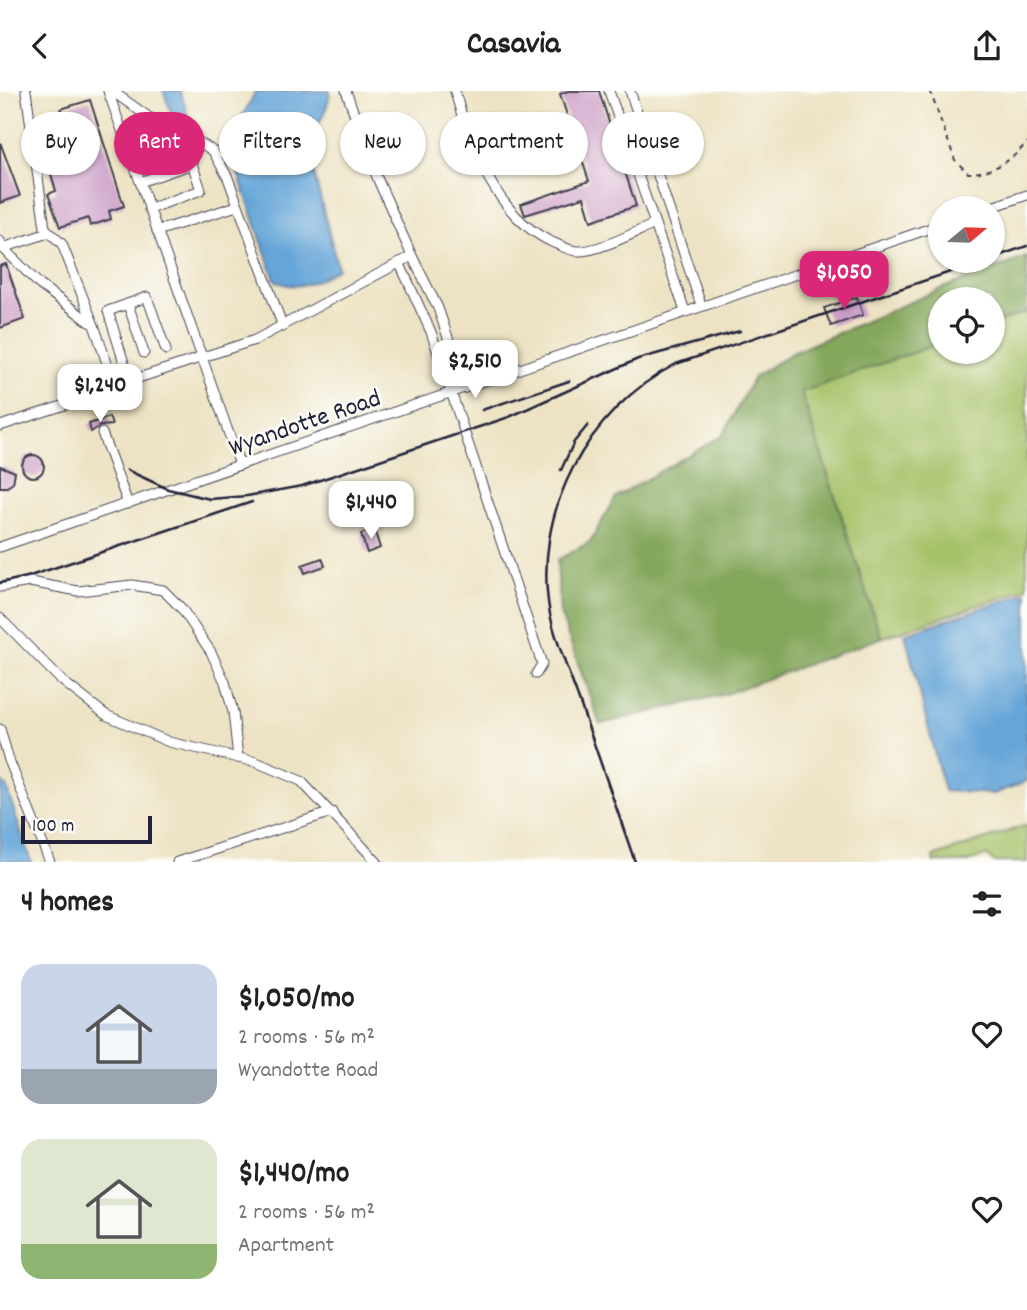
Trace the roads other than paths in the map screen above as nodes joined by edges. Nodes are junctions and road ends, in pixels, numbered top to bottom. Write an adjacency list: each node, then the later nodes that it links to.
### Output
1 (26, 91): 21 (street)
2 (110, 91): 7 (street); 8 (street)
3 (346, 91): 23 (street)
4 (455, 91): 18 (street)
5 (609, 91): 18 (street)
6 (630, 91): 26 (street)
7 (117, 112)
8 (141, 112)
9 (205, 147): 16 (street)
10 (138, 175): 13 (street)
11 (160, 175): 13 (street)
12 (196, 175): 17 (street)
13 (140, 182): 17 (street)
14 (1027, 195): 15 (street)
15 (1005, 203)
16 (237, 206): 20 (street); 29 (street)
17 (149, 209): 20 (street)
18 (655, 224): 27 (street)
19 (928, 229): 26 (street, Wyandotte Road)
20 (157, 231): 32 (street)
21 (48, 233): 22 (street); 28 (street)
22 (1, 244): 28 (street)
23 (412, 256): 24 (street); 34 (street)
24 (399, 262): 29 (street); 35 (street)
25 (128, 304): 30 (street); 31 (street); 33 (street)
26 (701, 305): 27 (street, Wyandotte Road)
27 (685, 311): 34 (street, Wyandotte Road)
28 (94, 325): 33 (street)
29 (283, 327): 32 (street)
30 (166, 350)
31 (144, 353)
32 (200, 358): 33 (street); 38 (street)
33 (123, 384): 36 (street)
34 (465, 388): 35 (street, Wyandotte Road)
35 (451, 393): 38 (street, Wyandotte Road); 43 (street)
36 (0, 426)
37 (102, 433): 39 (street)
38 (240, 465): 39 (street, Wyandotte Road)
39 (128, 503): 40 (street, Wyandotte Road)
40 (0, 547)
41 (0, 587): 45 (street)
42 (0, 618): 45 (street)
43 (536, 674)
44 (0, 729): 47 (street)
45 (238, 758): 46 (street)
46 (332, 812): 48 (street); 49 (street)
47 (50, 862)
48 (177, 862)
49 (377, 862)

